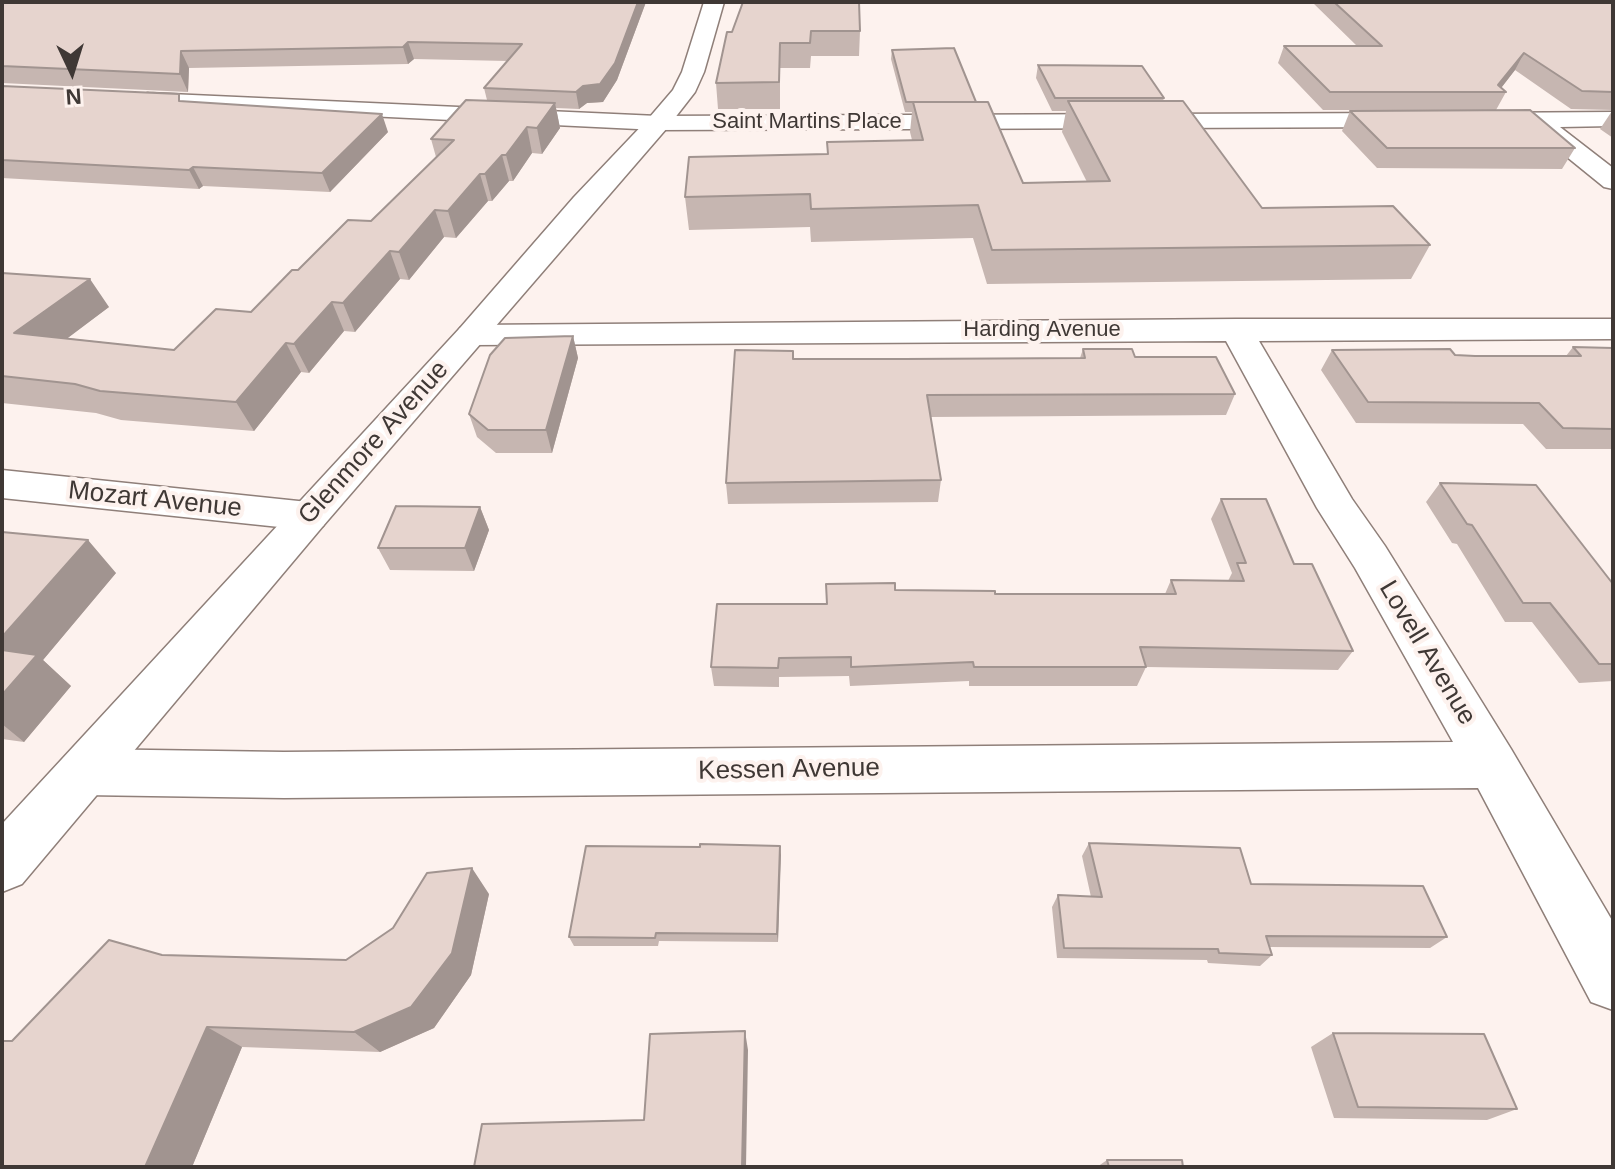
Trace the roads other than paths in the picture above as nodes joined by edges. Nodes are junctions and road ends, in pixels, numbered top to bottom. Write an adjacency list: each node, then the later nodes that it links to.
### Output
1 (714, 2): 7 (street, Glenmore Avenue)
2 (129, 99): 7 (street, Saint Martins Place)
3 (1535, 119): 4 (street); 6 (street); 8 (street)
4 (1613, 119)
5 (1430, 120): 7 (street, Saint Martins Place)
6 (1460, 120)
7 (658, 123): 11 (street, Glenmore Avenue)
8 (1613, 181)
9 (1236, 329): 10 (street, Harding Avenue); 11 (street, Harding Avenue); 14 (street, Lovell Avenue)
10 (1613, 329)
11 (472, 335): 13 (street, Glenmore Avenue)
12 (2, 484): 13 (street, Mozart Avenue)
13 (308, 516): 15 (street, Glenmore Avenue)
14 (1493, 765): 15 (street, Kessen Avenue); 17 (street, Lovell Avenue)
15 (84, 772): 16 (street, Glenmore Avenue)
16 (2, 865)
17 (1613, 980)

